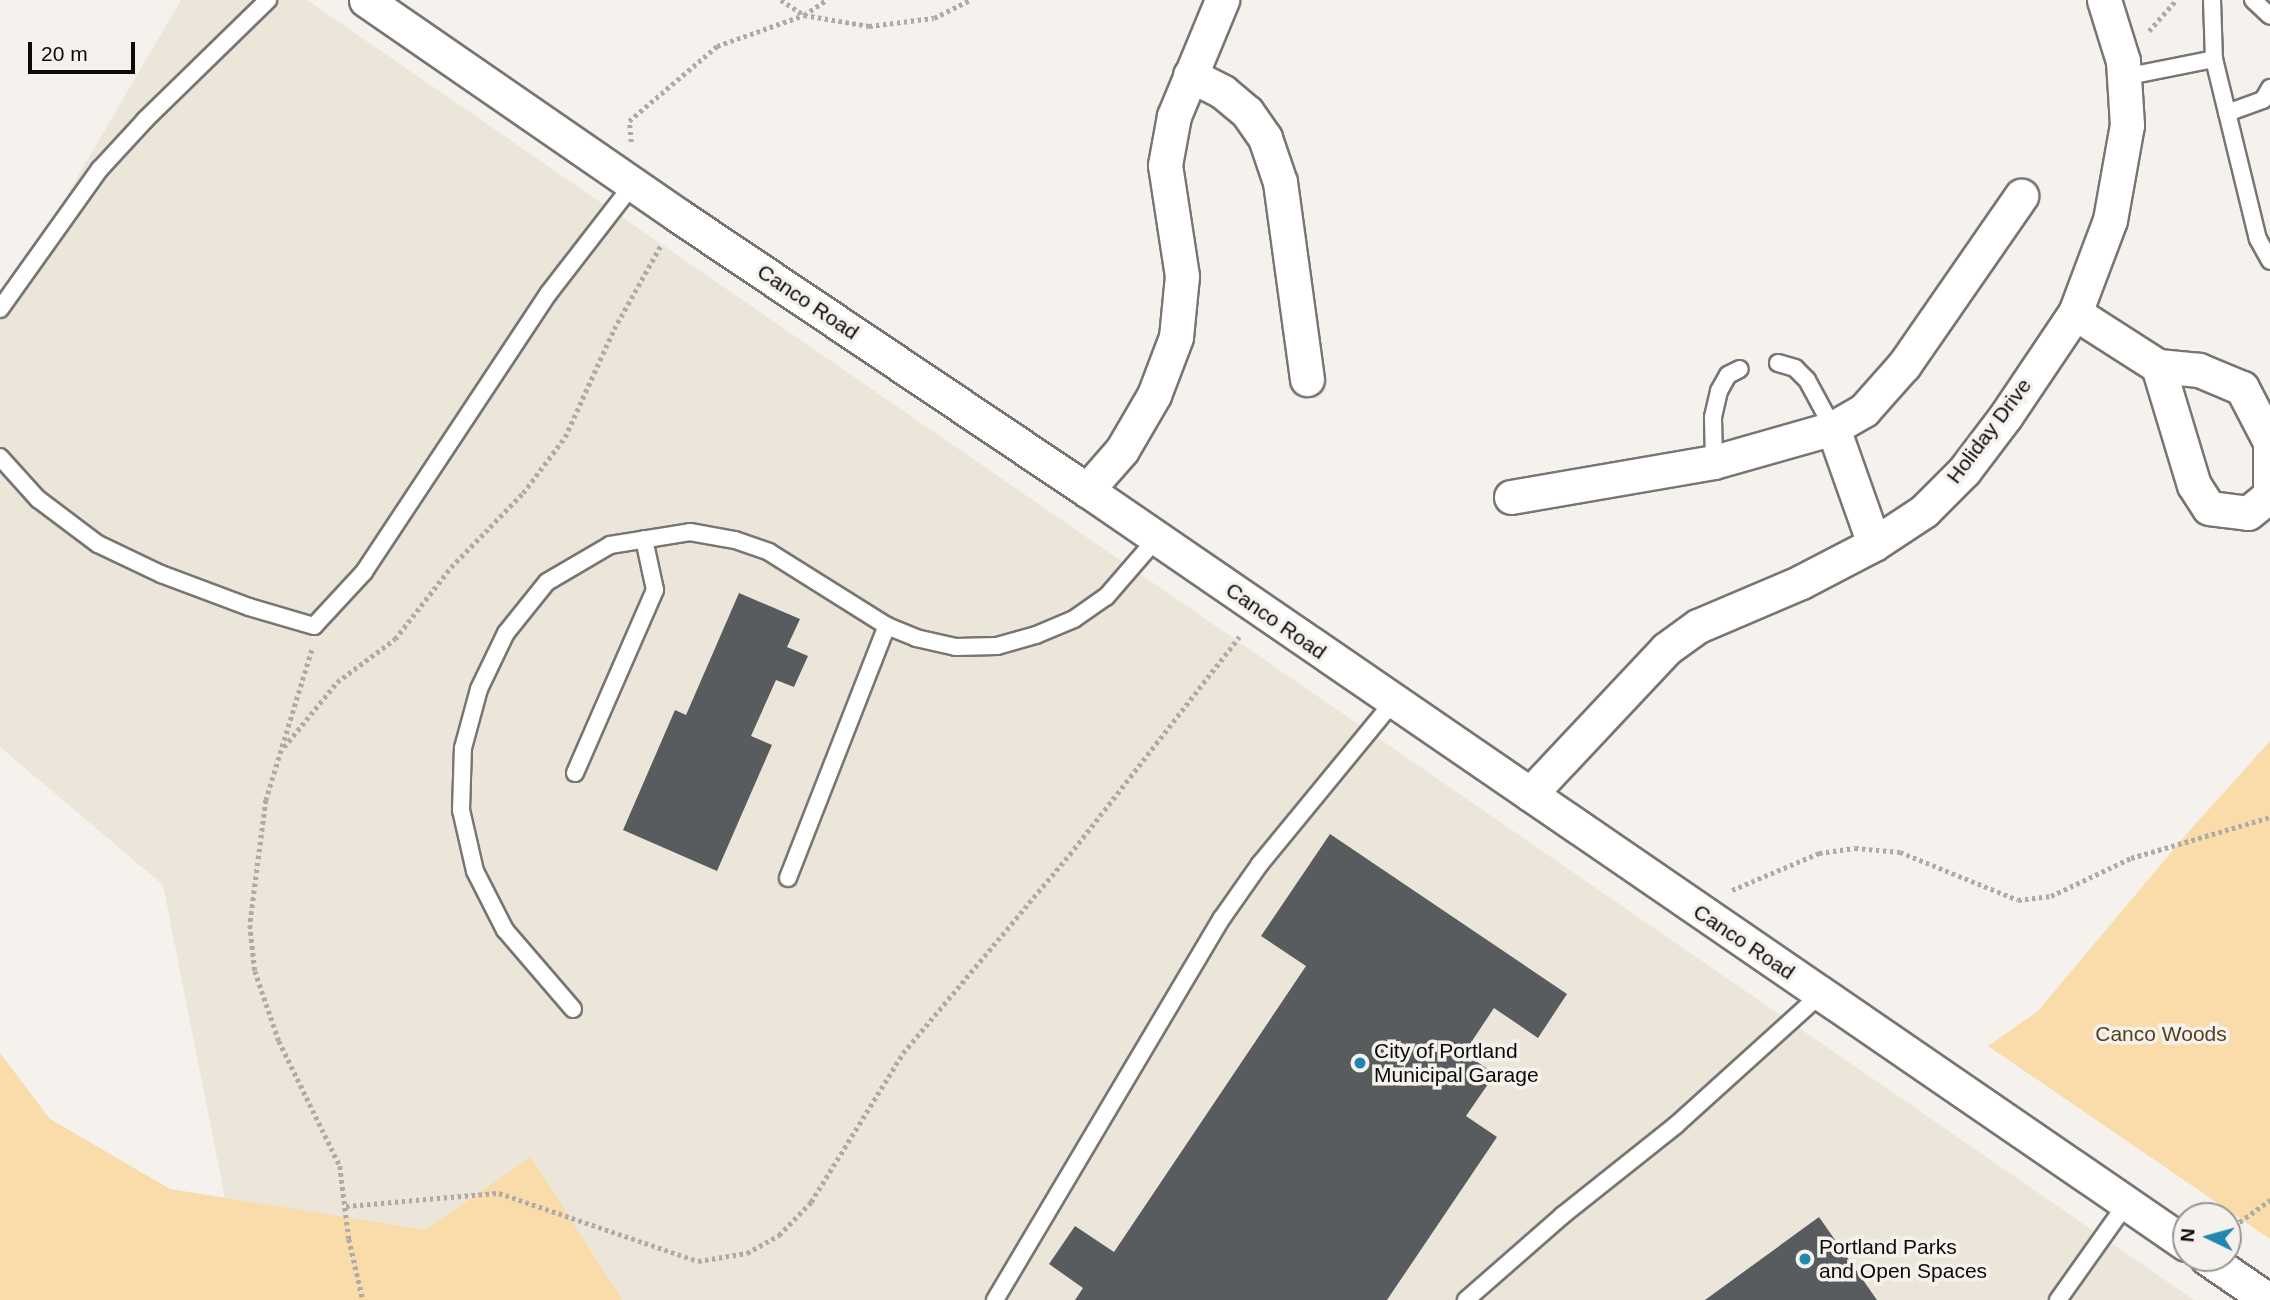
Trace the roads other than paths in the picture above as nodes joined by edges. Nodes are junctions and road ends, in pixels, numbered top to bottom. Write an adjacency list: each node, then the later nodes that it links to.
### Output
1 (268, 0): 16 (lane)
2 (366, 0): 13 (street, Canco Road)
3 (1222, 0): 9 (street)
4 (2104, 0): 10 (street, Holiday Drive)
5 (2212, 0): 8 (lane)
6 (2253, 0): 7 (lane)
7 (2270, 16)
8 (2214, 59): 10 (lane); 12 (lane)
9 (1190, 75): 21 (street); 25 (street)
10 (2124, 77): 17 (street, Holiday Drive)
11 (2270, 88): 12 (lane)
12 (2227, 113): 15 (lane)
13 (633, 184): 23 (lane); 25 (street, Canco Road)
14 (2021, 196): 22 (street)
15 (2270, 261)
16 (0, 309)
17 (2075, 313): 19 (street); 29 (street, Holiday Drive)
18 (1778, 363): 22 (lane)
19 (2158, 366): 19 (street)
20 (1740, 369): 24 (lane)
21 (1307, 379)
22 (1833, 428): 24 (street); 29 (street)
23 (0, 457)
24 (1714, 462): 26 (street)
25 (1087, 490): 27 (street, Canco Road)
26 (1511, 497)
27 (1157, 538): 30 (lane); 31 (street, Canco Road)
28 (644, 540): 30 (lane); 32 (lane); 36 (lane)
29 (1874, 544): 33 (street, Holiday Drive)
30 (887, 626): 34 (lane)
31 (1393, 702): 33 (street, Canco Road); 40 (lane)
32 (575, 773)
33 (1530, 794): 35 (street, Canco Road)
34 (788, 878)
35 (1821, 994): 37 (street, Canco Road); 41 (lane)
36 (573, 1009)
37 (2127, 1203): 38 (street, Canco Road); 42 (lane)
38 (2172, 1234)
39 (2227, 1272): 43 (street)
40 (995, 1300)
41 (1466, 1300)
42 (2058, 1300)
43 (2268, 1300)

